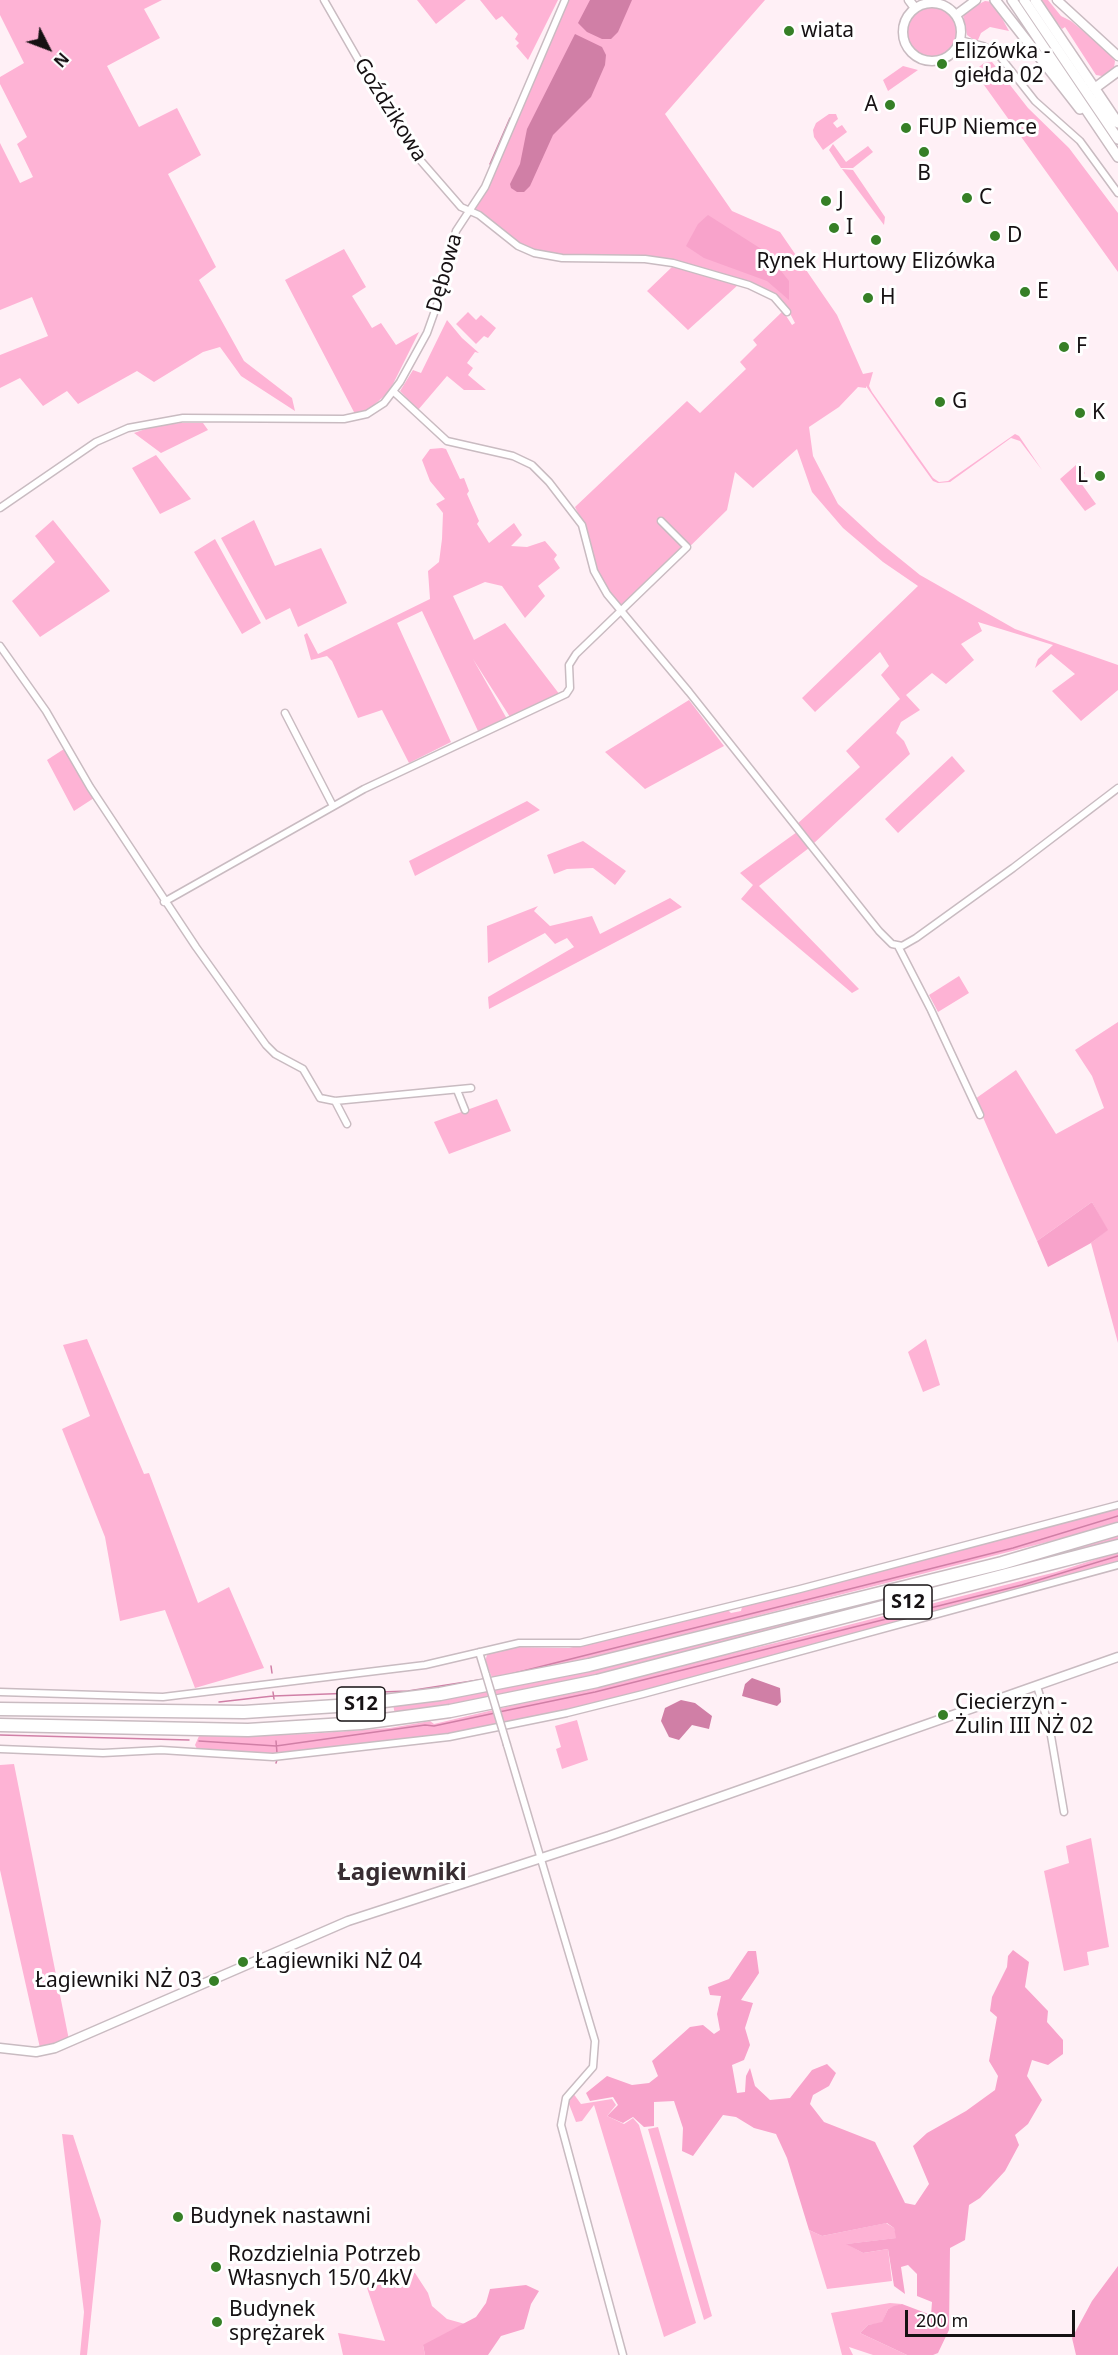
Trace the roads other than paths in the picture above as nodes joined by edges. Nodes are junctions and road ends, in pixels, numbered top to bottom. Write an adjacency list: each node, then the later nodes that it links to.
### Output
1 (324, 0): 21 (street, Goździkowa)
2 (565, 0): 21 (street, Dębowa)
3 (909, 0): 10 (street)
4 (976, 0): 11 (street)
5 (995, 0): 17 (main road)
6 (1012, 0): 17 (main road)
7 (1024, 0): 18 (main road)
8 (1035, 0): 15 (main road)
9 (1056, 0): 13 (street)
10 (915, 8): 11 (street); 12 (street)
11 (956, 15): 12 (street)
12 (960, 40): 20 (street)
13 (1118, 56)
14 (1118, 71): 15 (main road)
15 (1095, 88): 16 (main road)
16 (1118, 123)
17 (1103, 135): 19 (main road)
18 (1118, 139)
19 (1118, 157)
20 (1118, 193)
21 (468, 210): 22 (street, Goździkowa); 23 (street, Dębowa)
22 (787, 312)
23 (394, 392): 24 (street, Dębowa); 26 (street)
24 (0, 508)
25 (661, 521): 26 (street)
26 (621, 611): 30 (street); 32 (street)
27 (0, 646): 31 (street)
28 (285, 713): 30 (street)
29 (1118, 788): 32 (street)
30 (333, 806): 31 (street)
31 (164, 902): 35 (street)
32 (898, 946): 37 (street)
33 (471, 1088): 34 (street)
34 (457, 1090): 35 (street); 36 (street)
35 (335, 1101): 38 (street)
36 (465, 1110)
37 (980, 1115)
38 (347, 1124)
39 (1118, 1505): 43 (street)
40 (1118, 1529): 47 (highway, S12)
41 (1118, 1546): 48 (highway, S12)
42 (1118, 1565): 49 (street)
43 (479, 1652): 46 (street); 51 (street, bridge)
44 (1118, 1658): 45 (street)
45 (1037, 1686): 50 (street); 51 (street)
46 (0, 1692)
47 (0, 1709)
48 (0, 1725)
49 (0, 1749)
50 (1064, 1812)
51 (540, 1859): 52 (street); 53 (street)
52 (0, 2048)
53 (623, 2355)

